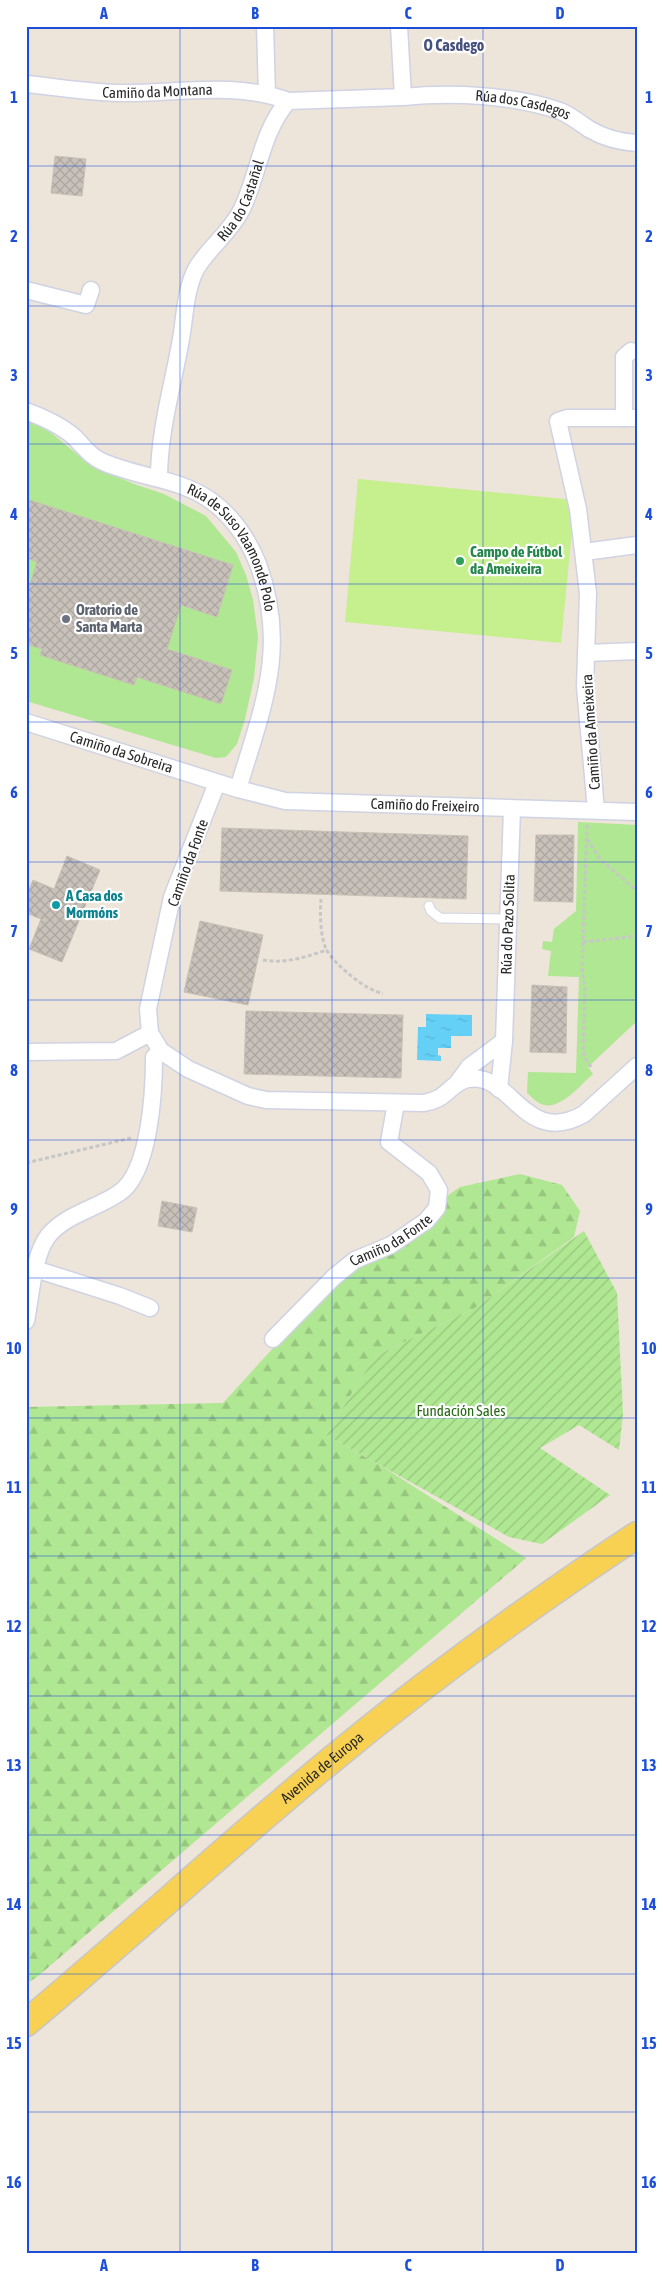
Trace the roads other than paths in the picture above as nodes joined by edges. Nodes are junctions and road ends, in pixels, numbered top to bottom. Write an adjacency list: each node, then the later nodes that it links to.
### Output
1 (265, 26): 4 (street)
2 (399, 26): 5 (street)
3 (26, 84): 4 (street, Camiño da Montana)
4 (267, 94): 6 (street, Camiño da Montana)
5 (403, 98): 6 (street); 7 (street, Rúa dos Casdegos)
6 (288, 101): 13 (street, Rúa do Castañal)
7 (637, 143)
8 (26, 290): 9 (street)
9 (91, 290)
10 (632, 352): 12 (street)
11 (26, 411): 13 (street, Rúa de Suso Vaamonde Polo)
12 (630, 418): 15 (street, Camiño da Ameixeira)
13 (159, 478): 20 (street, Rúa de Suso Vaamonde Polo)
14 (637, 545): 15 (street)
15 (584, 552): 17 (street, Camiño da Ameixeira)
16 (637, 651): 17 (street, Camiño da Ameixeira)
17 (587, 653): 23 (street, Camiño da Ameixeira)
18 (26, 722): 19 (street, Camiño da Sobreira)
19 (217, 783): 20 (street, Camiño do Freixeiro); 26 (street, Camiño da Fonte)
20 (238, 789): 21 (street, Camiño do Freixeiro)
21 (512, 809): 23 (street, Camiño do Freixeiro); 25 (street, Rúa do Pazo Solita)
22 (637, 812): 23 (street, Camiño do Freixeiro)
23 (592, 815)
24 (429, 906): 25 (lane)
25 (508, 918): 27 (street, Rúa do Pazo Solita)
26 (150, 1033): 28 (street, Camiño da Fonte); 29 (street)
27 (504, 1041): 31 (street); 32 (street, Rúa do Pazo Solita)
28 (161, 1051): 33 (street, Camiño da Fonte); 34 (street)
29 (26, 1052)
30 (637, 1066): 32 (street)
31 (458, 1082): 32 (street); 33 (street, Camiño da Fonte)
32 (492, 1084)
33 (396, 1103): 37 (street, Camiño da Fonte)
34 (35, 1270): 35 (street); 36 (street)
35 (150, 1308)
36 (26, 1320)
37 (273, 1339)
38 (637, 1515): 40 (main road, Avenida de Europa)
39 (637, 1535): 41 (main road, Avenida de Europa)
40 (26, 2000)
41 (26, 2022)

